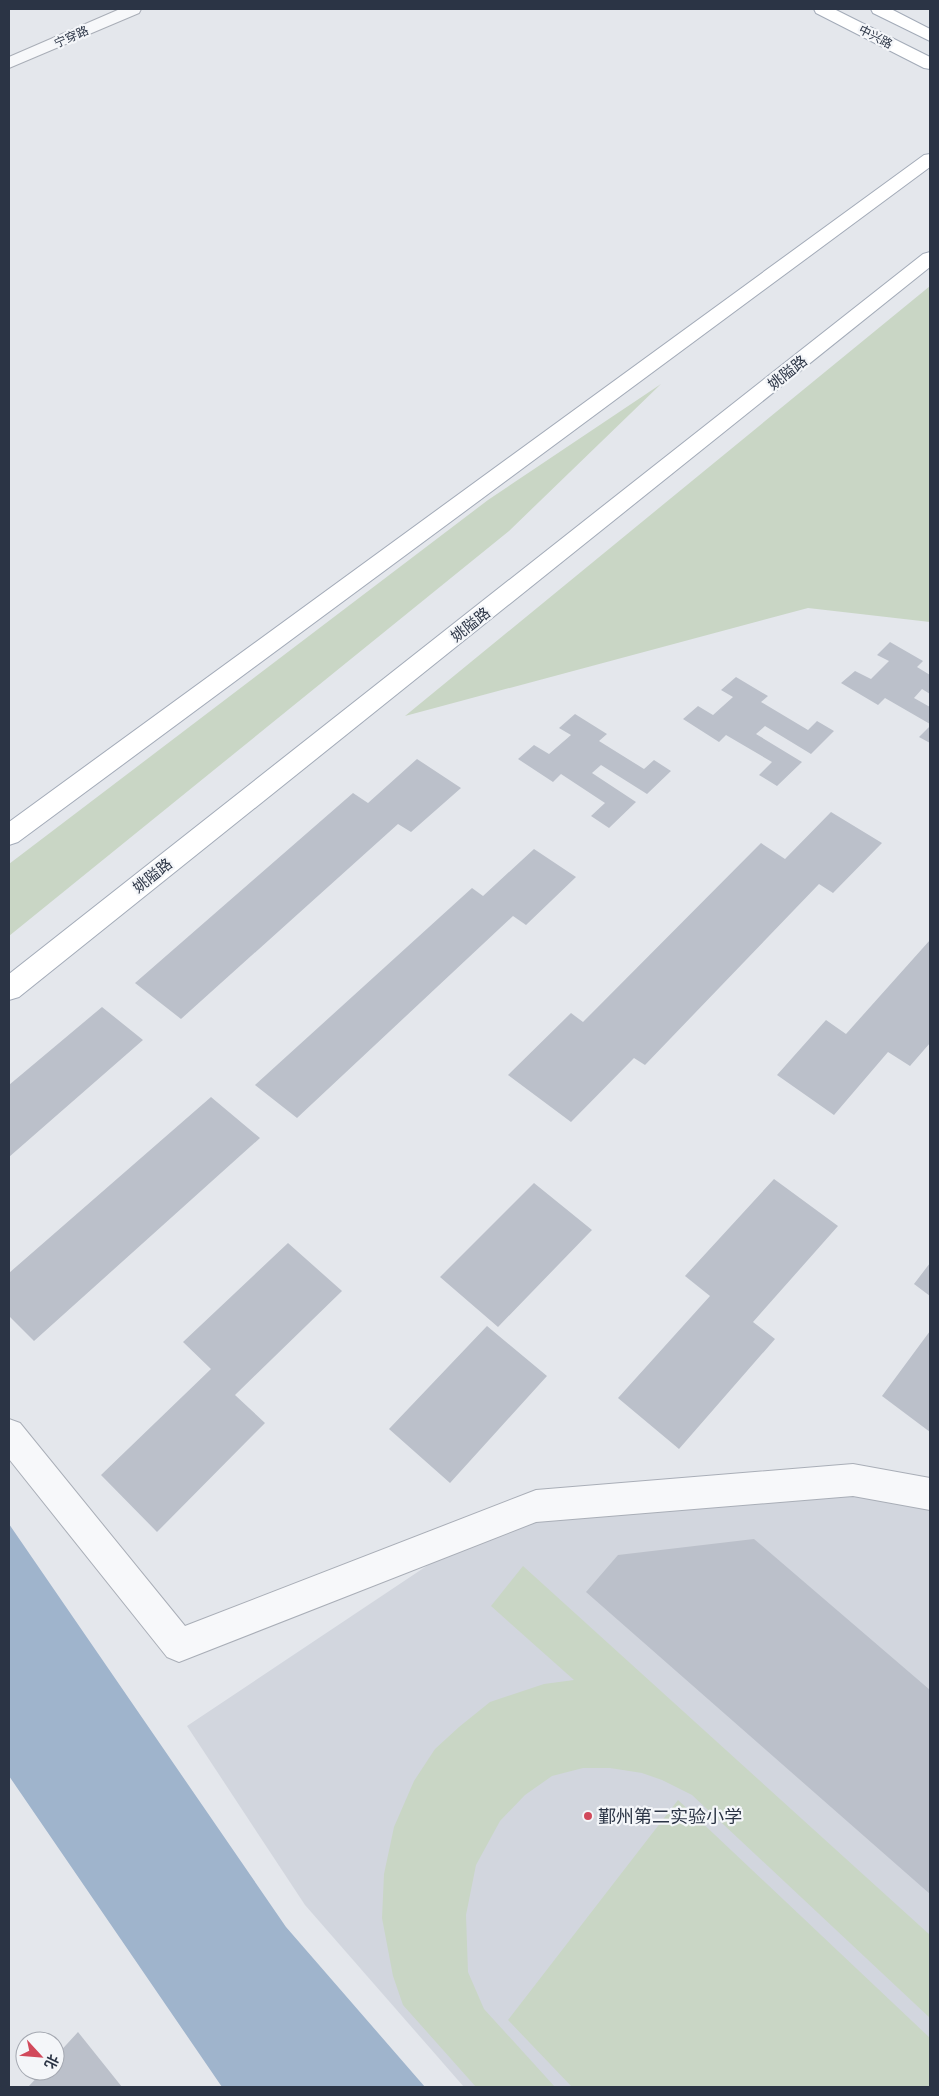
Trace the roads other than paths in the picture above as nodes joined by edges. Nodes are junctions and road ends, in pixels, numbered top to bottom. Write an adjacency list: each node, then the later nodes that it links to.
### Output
1 (133, 9): 5 (street, 宁穿路)
2 (822, 9): 6 (main road, 中兴路)
3 (879, 9): 4 (main road, 中兴路)
4 (930, 36)
5 (9, 63)
6 (930, 64)
7 (930, 159): 9 (main road)
8 (930, 258): 10 (main road, 姚隘路)
9 (9, 835)
10 (9, 990)
11 (9, 1434): 12 (street)
12 (930, 1494)

